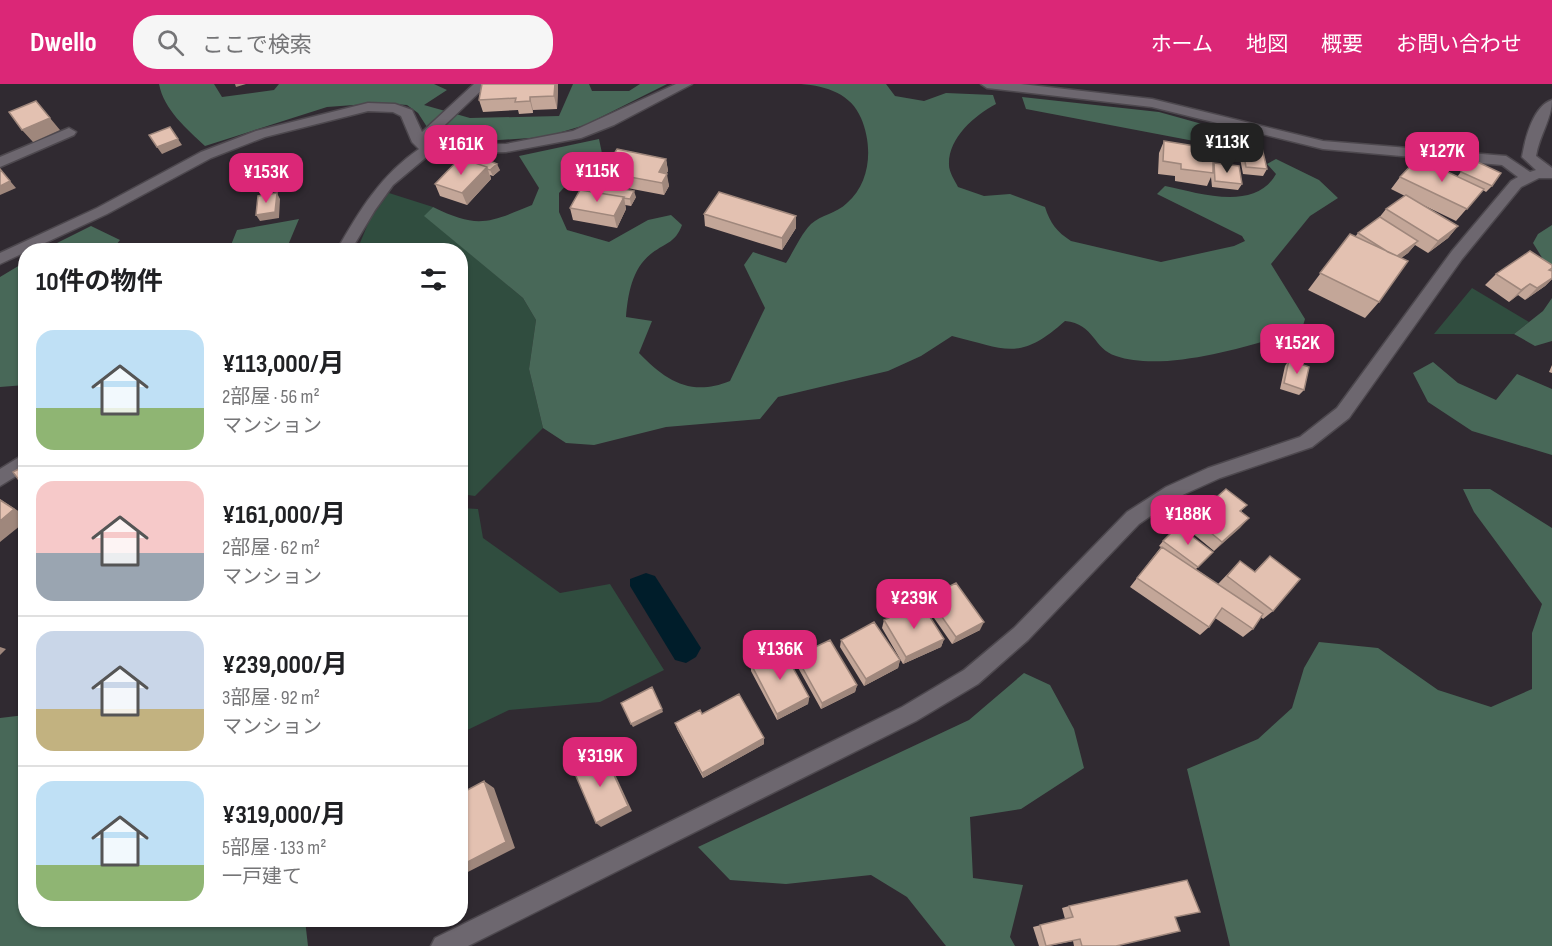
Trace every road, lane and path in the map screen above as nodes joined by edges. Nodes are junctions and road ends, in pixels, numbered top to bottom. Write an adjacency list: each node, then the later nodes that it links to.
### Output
1 (482, 84): 6 (street)
2 (686, 84): 6 (street)
3 (987, 84): 9 (street)
4 (1552, 104): 8 (street)
5 (69, 132): 7 (street)
6 (423, 146): 10 (street); 11 (street)
7 (0, 162)
8 (1551, 173): 9 (street)
9 (1527, 177): 16 (street)
10 (34, 243)
11 (348, 243)
12 (18, 251): 13 (street)
13 (0, 259)
14 (18, 466): 15 (street)
15 (0, 479)
16 (443, 946)

